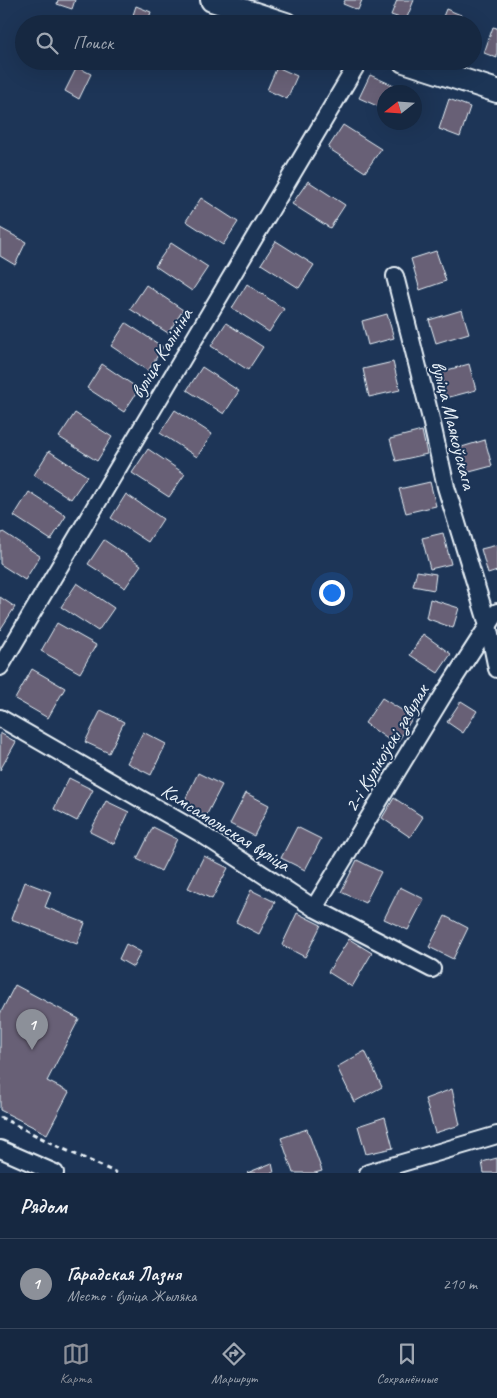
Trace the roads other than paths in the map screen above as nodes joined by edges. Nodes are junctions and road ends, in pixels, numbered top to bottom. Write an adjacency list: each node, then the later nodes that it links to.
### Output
1 (212, 0): 2 (street)
2 (258, 15)
3 (354, 70): 8 (street, вуліца Калініна)
4 (432, 70): 5 (street)
5 (497, 91)
6 (395, 276): 7 (street, вуліца Маякоўскага)
7 (492, 619): 9 (street, вуліца Маякоўскага); 11 (street, 2-і Кулікоўскі завулак)
8 (0, 667)
9 (497, 669)
10 (0, 718): 11 (street, Камсамольская вуліца)
11 (314, 908): 12 (street, Камсамольская вуліца)
12 (432, 969)
13 (497, 1135): 16 (street)
14 (0, 1149): 15 (street)
15 (56, 1173)
16 (368, 1173)

